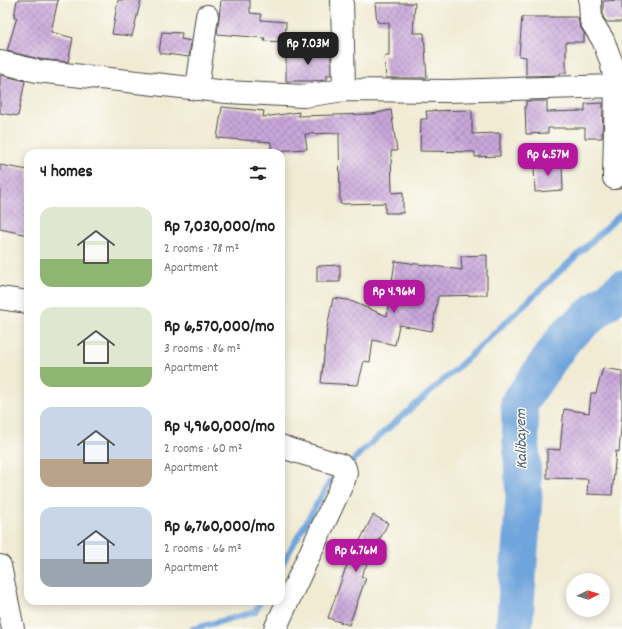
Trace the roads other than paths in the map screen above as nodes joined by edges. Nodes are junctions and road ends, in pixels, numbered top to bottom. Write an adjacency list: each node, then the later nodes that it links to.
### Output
1 (342, 0): 7 (street)
2 (590, 0): 5 (street)
3 (208, 16): 6 (street)
4 (0, 62): 6 (street)
5 (616, 86): 7 (street); 8 (street)
6 (197, 89): 7 (street)
7 (344, 90)
8 (614, 178)
9 (0, 298): 10 (street)
10 (24, 301)
11 (285, 448): 14 (street)
12 (0, 566): 13 (street)
13 (13, 629)
14 (275, 629)

